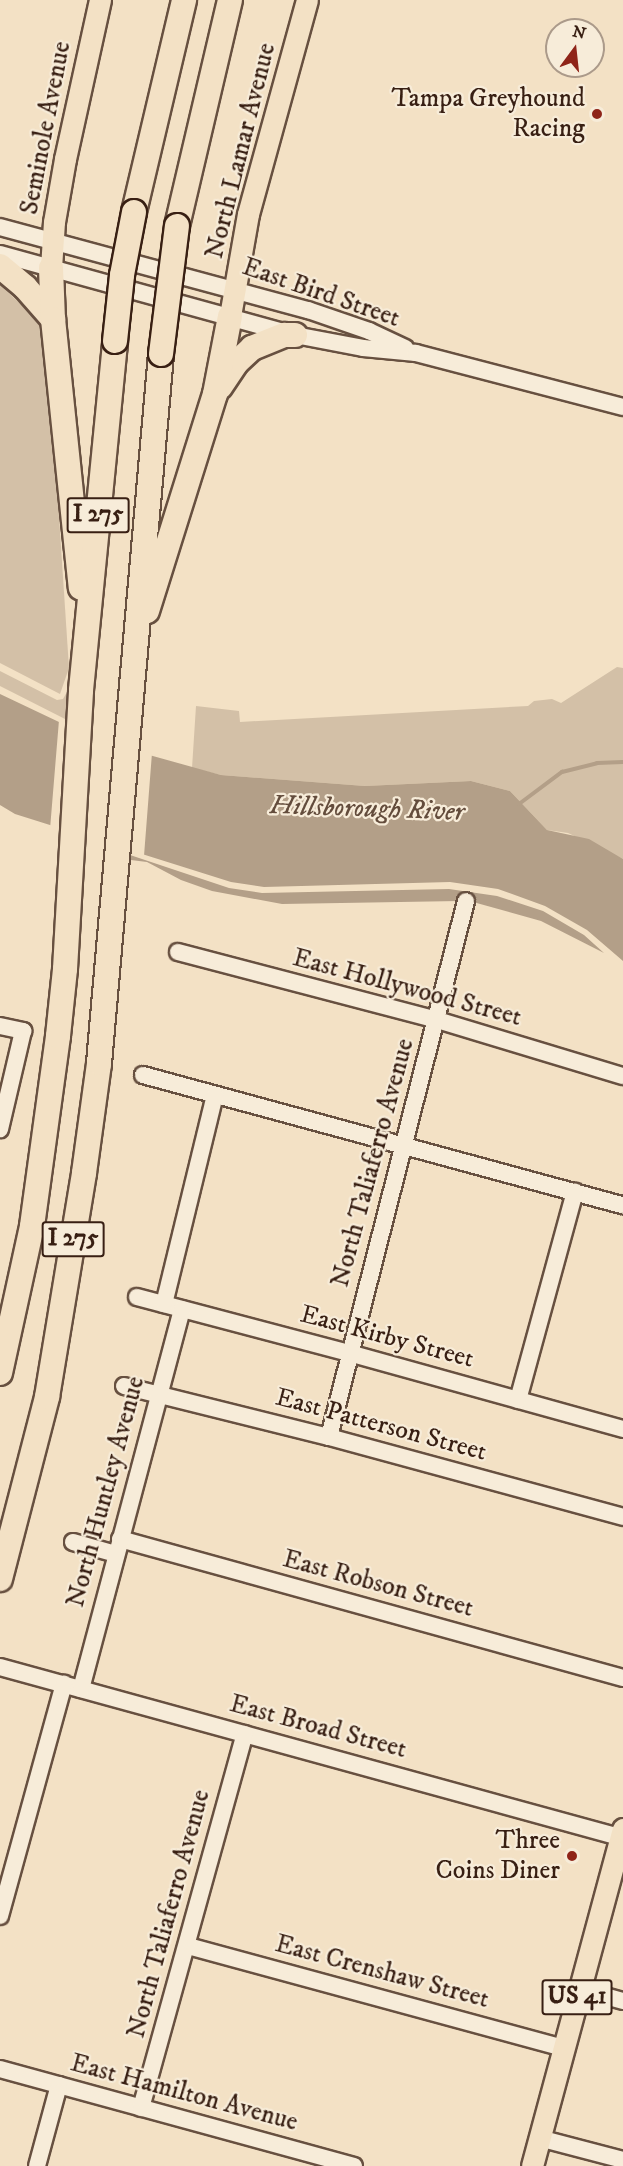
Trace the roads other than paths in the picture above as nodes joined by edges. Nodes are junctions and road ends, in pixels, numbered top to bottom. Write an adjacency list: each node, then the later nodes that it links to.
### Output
1 (100, 0): 6 (main road, Seminole Avenue)
2 (184, 0): 17 (highway, I 275, bridge)
3 (230, 0): 18 (highway, I 275, bridge)
4 (307, 0): 10 (main road, North Lamar Avenue)
5 (0, 227): 6 (street, East Bird Street)
6 (51, 241): 9 (main road, Seminole Avenue); 10 (street, East Bird Street)
7 (0, 254): 9 (street, East Bird Street)
8 (0, 266): 12 (highway)
9 (51, 268): 11 (street, East Bird Street); 12 (highway)
10 (235, 290): 11 (main road, North Lamar Avenue); 14 (street, East Bird Street)
11 (230, 316): 13 (street, East Bird Street); 15 (highway)
12 (53, 319): 17 (highway)
13 (295, 334): 14 (street, East Bird Street); 15 (highway)
14 (416, 353): 16 (street, East Bird Street)
15 (215, 394): 18 (highway)
16 (623, 407)
17 (86, 634): 34 (highway, I 275)
18 (132, 656): 43 (highway, I 275)
19 (466, 901): 21 (street, North Taliaferro Avenue)
20 (177, 952): 21 (street, East Hollywood Street)
21 (437, 1020): 24 (street, East Hollywood Street); 27 (street, North Taliaferro Avenue)
22 (0, 1026): 26 (street)
23 (143, 1075): 25 (street)
24 (623, 1076)
25 (215, 1095): 27 (street); 31 (street)
26 (0, 1129)
27 (405, 1144): 28 (street); 33 (street, North Taliaferro Avenue)
28 (575, 1192): 29 (street); 37 (street)
29 (623, 1205)
30 (137, 1297): 31 (street, East Kirby Street)
31 (164, 1304): 32 (street, East Kirby Street)
32 (182, 1309): 33 (street, East Kirby Street); 36 (street, North Huntley Avenue)
33 (349, 1353): 37 (street, East Kirby Street); 39 (street, North Taliaferro Avenue)
34 (0, 1373)
35 (124, 1386): 36 (street, East Patterson Street)
36 (157, 1394): 39 (street, East Patterson Street); 42 (street, North Huntley Avenue)
37 (518, 1400): 38 (street, East Kirby Street)
38 (623, 1429)
39 (329, 1437): 40 (street, East Patterson Street)
40 (623, 1517)
41 (73, 1542): 42 (street, East Robson Street)
42 (118, 1546): 45 (street, East Robson Street); 47 (street, North Huntley Avenue)
43 (0, 1580)
44 (0, 1666): 46 (street, East Broad Street)
45 (623, 1678)
46 (64, 1684): 47 (street, East Broad Street); 50 (street)
47 (81, 1689): 48 (street, East Broad Street)
48 (245, 1734): 49 (street, East Broad Street); 51 (street, North Taliaferro Avenue)
49 (622, 1835): 52 (main road, US 41)
50 (0, 1916)
51 (188, 1946): 54 (street, East Crenshaw Street); 57 (street, North Taliaferro Avenue)
52 (579, 1989): 53 (street); 54 (main road, US 41)
53 (623, 2001)
54 (564, 2048): 58 (main road, US 41)
55 (0, 2069): 56 (street, East Hamilton Avenue)
56 (59, 2085): 57 (street, East Hamilton Avenue); 61 (street)
57 (141, 2108): 60 (street, East Hamilton Avenue)
58 (539, 2138): 59 (street); 63 (main road, US 41)
59 (623, 2160)
60 (331, 2163): 62 (street, East Hamilton Avenue)
61 (37, 2166)
62 (354, 2166)
63 (532, 2166)

